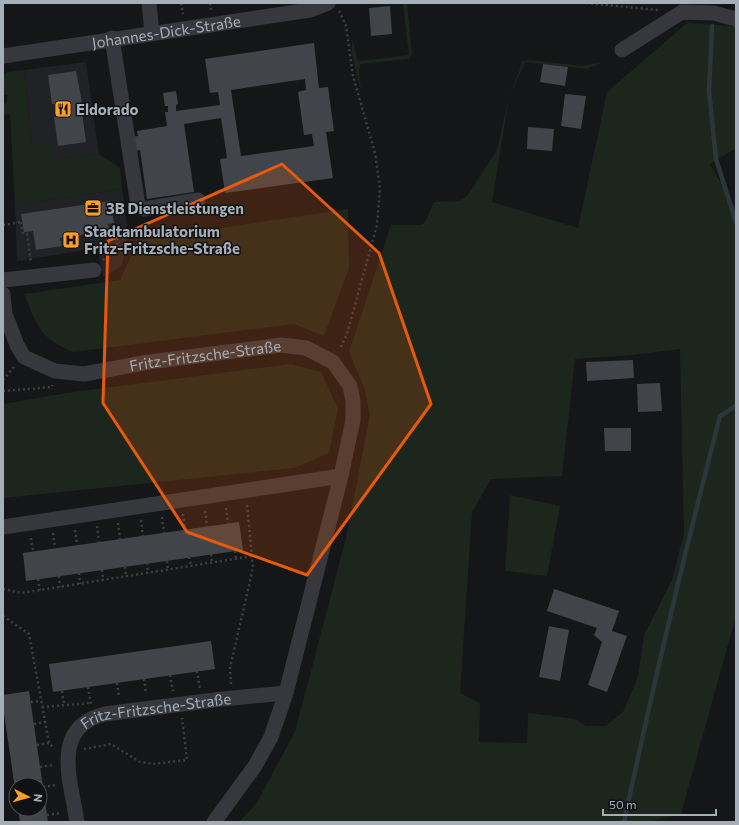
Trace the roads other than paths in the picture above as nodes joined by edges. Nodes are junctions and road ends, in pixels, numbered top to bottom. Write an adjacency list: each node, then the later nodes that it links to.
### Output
1 (149, 3): 4 (street)
2 (333, 6): 4 (street, Johannes-Dick-Straße)
3 (736, 18): 6 (street)
4 (152, 33): 5 (street, Johannes-Dick-Straße)
5 (112, 38): 7 (street, Johannes-Dick-Straße); 8 (street)
6 (622, 50)
7 (3, 56)
8 (198, 200)
9 (94, 270): 10 (street)
10 (3, 280)
11 (3, 294): 12 (street, Fritz-Fritzsche-Straße)
12 (341, 476): 13 (street); 14 (street, Fritz-Fritzsche-Straße)
13 (3, 527)
14 (286, 693): 15 (street, Fritz-Fritzsche-Straße); 16 (street, Fritz-Fritzsche-Straße)
15 (77, 822)
16 (214, 822)

